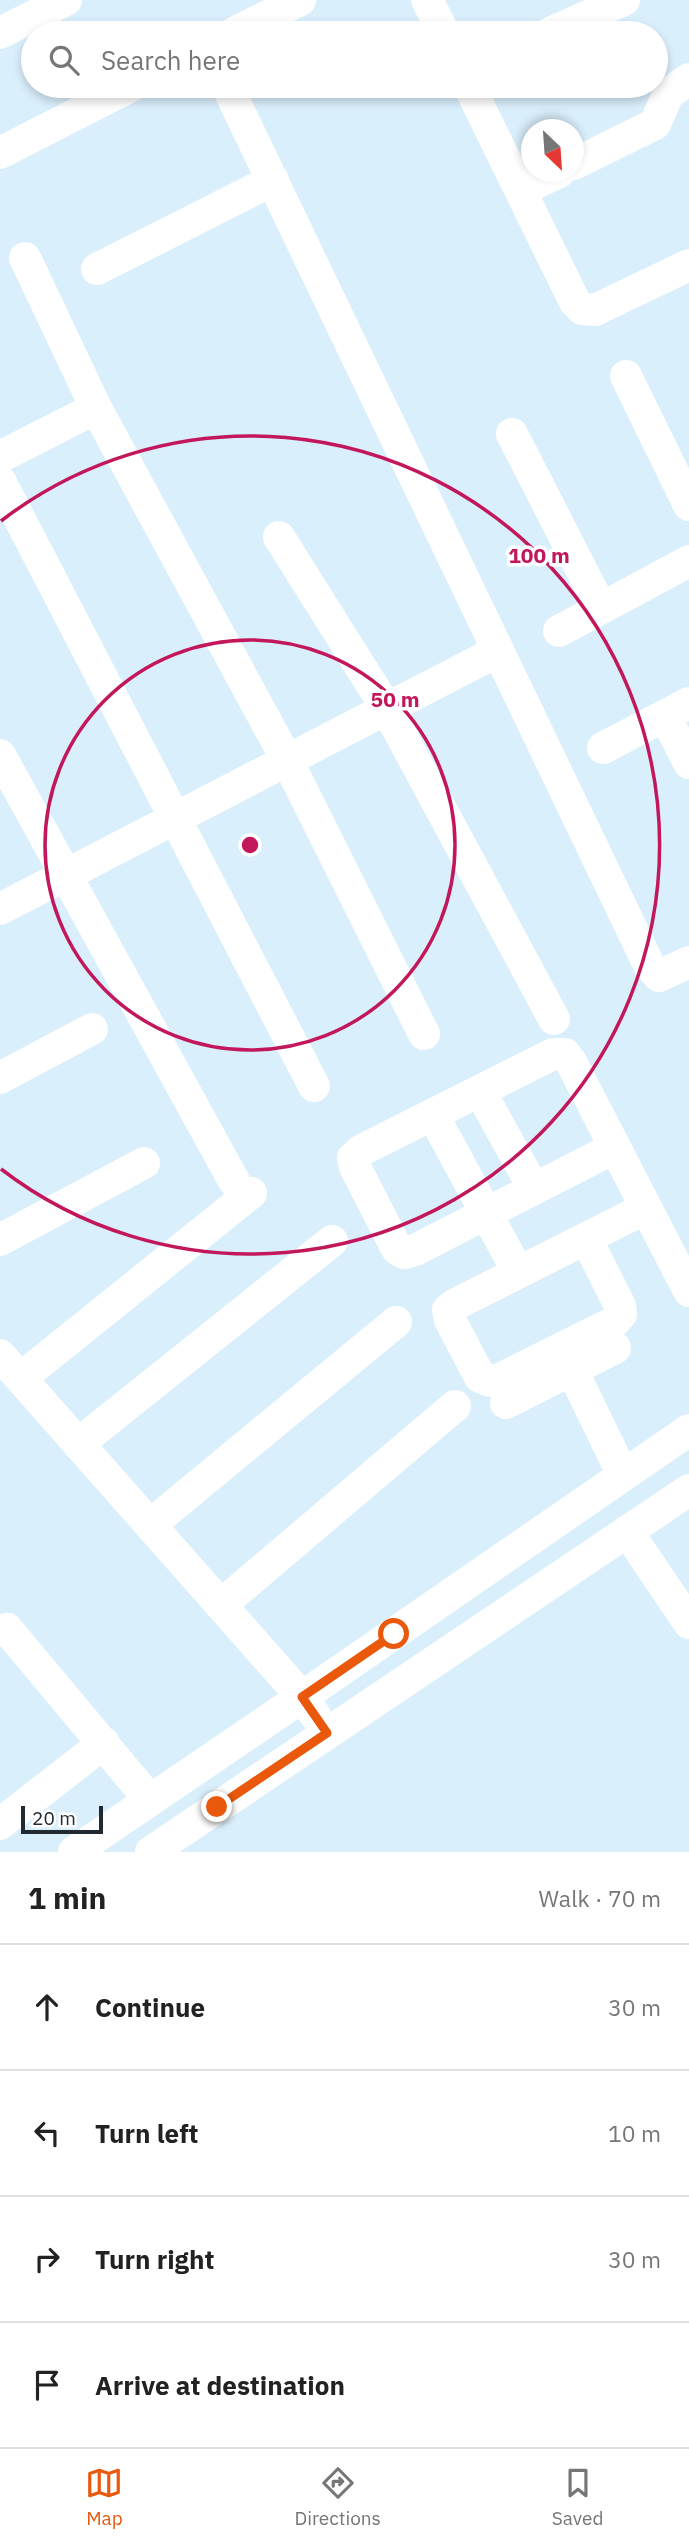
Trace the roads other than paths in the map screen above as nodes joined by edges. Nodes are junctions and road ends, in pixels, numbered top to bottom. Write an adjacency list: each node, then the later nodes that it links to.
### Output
1 (66, 0): 5 (street)
2 (300, 0): 6 (street)
3 (427, 0): 7 (street)
4 (624, 0): 8 (street)
5 (24, 21)
6 (258, 21)
7 (438, 21)
8 (577, 21)
9 (21, 22): 10 (street)
10 (0, 33)
11 (689, 79): 12 (street)
12 (668, 94)
13 (108, 98): 17 (street)
14 (233, 98): 19 (street)
15 (475, 98): 21 (street)
16 (666, 98): 18 (street)
17 (0, 153)
18 (584, 159)
19 (272, 180): 24 (street); 35 (street)
20 (539, 182): 21 (street)
21 (521, 191): 23 (street)
22 (24, 258): 26 (street)
23 (689, 265)
24 (97, 269)
25 (626, 376): 30 (street)
26 (96, 408): 28 (street); 40 (street)
27 (512, 433): 33 (street)
28 (0, 457)
29 (0, 481): 42 (street)
30 (689, 505)
31 (279, 537): 36 (street)
32 (689, 561): 33 (street)
33 (601, 608): 34 (street)
34 (559, 631)
35 (498, 651): 36 (street); 45 (street)
36 (387, 709): 40 (street); 46 (street)
37 (677, 710): 38 (street); 41 (street)
38 (603, 748)
39 (0, 755): 43 (street)
40 (286, 760): 42 (street); 48 (street)
41 (689, 763)
42 (176, 817): 43 (street); 50 (street)
43 (66, 875): 44 (street); 67 (street)
44 (0, 909)
45 (689, 962)
46 (554, 1019)
47 (92, 1029): 49 (street)
48 (424, 1034)
49 (0, 1078)
50 (314, 1086)
51 (480, 1091): 52 (street); 53 (street); 55 (street)
52 (433, 1115): 57 (street); 57 (street)
53 (614, 1148): 55 (street); 56 (street)
54 (144, 1163): 59 (street)
55 (534, 1189): 57 (street)
56 (646, 1208): 58 (street); 62 (street)
57 (487, 1214): 61 (street)
58 (586, 1238): 61 (street); 61 (street)
59 (0, 1240)
60 (332, 1241): 71 (street)
61 (518, 1272)
62 (689, 1291)
63 (396, 1322): 74 (street)
64 (615, 1348): 66 (street)
65 (0, 1355): 67 (street)
66 (572, 1370): 68 (street); 72 (street)
67 (21, 1378): 71 (street)
68 (506, 1403)
69 (455, 1406): 76 (street)
70 (689, 1430): 72 (street)
71 (78, 1444): 74 (street)
72 (623, 1475): 79 (street)
73 (689, 1490): 75 (street)
74 (150, 1525): 76 (street)
75 (627, 1531): 77 (street); 80 (street)
76 (221, 1605): 79 (street)
77 (689, 1623)
78 (0, 1631): 81 (street)
79 (302, 1697): 80 (street); 82 (street)
80 (327, 1733): 85 (street)
81 (104, 1744): 82 (street); 83 (street)
82 (150, 1800): 84 (street)
83 (0, 1824)
84 (74, 1852)
85 (151, 1852)

